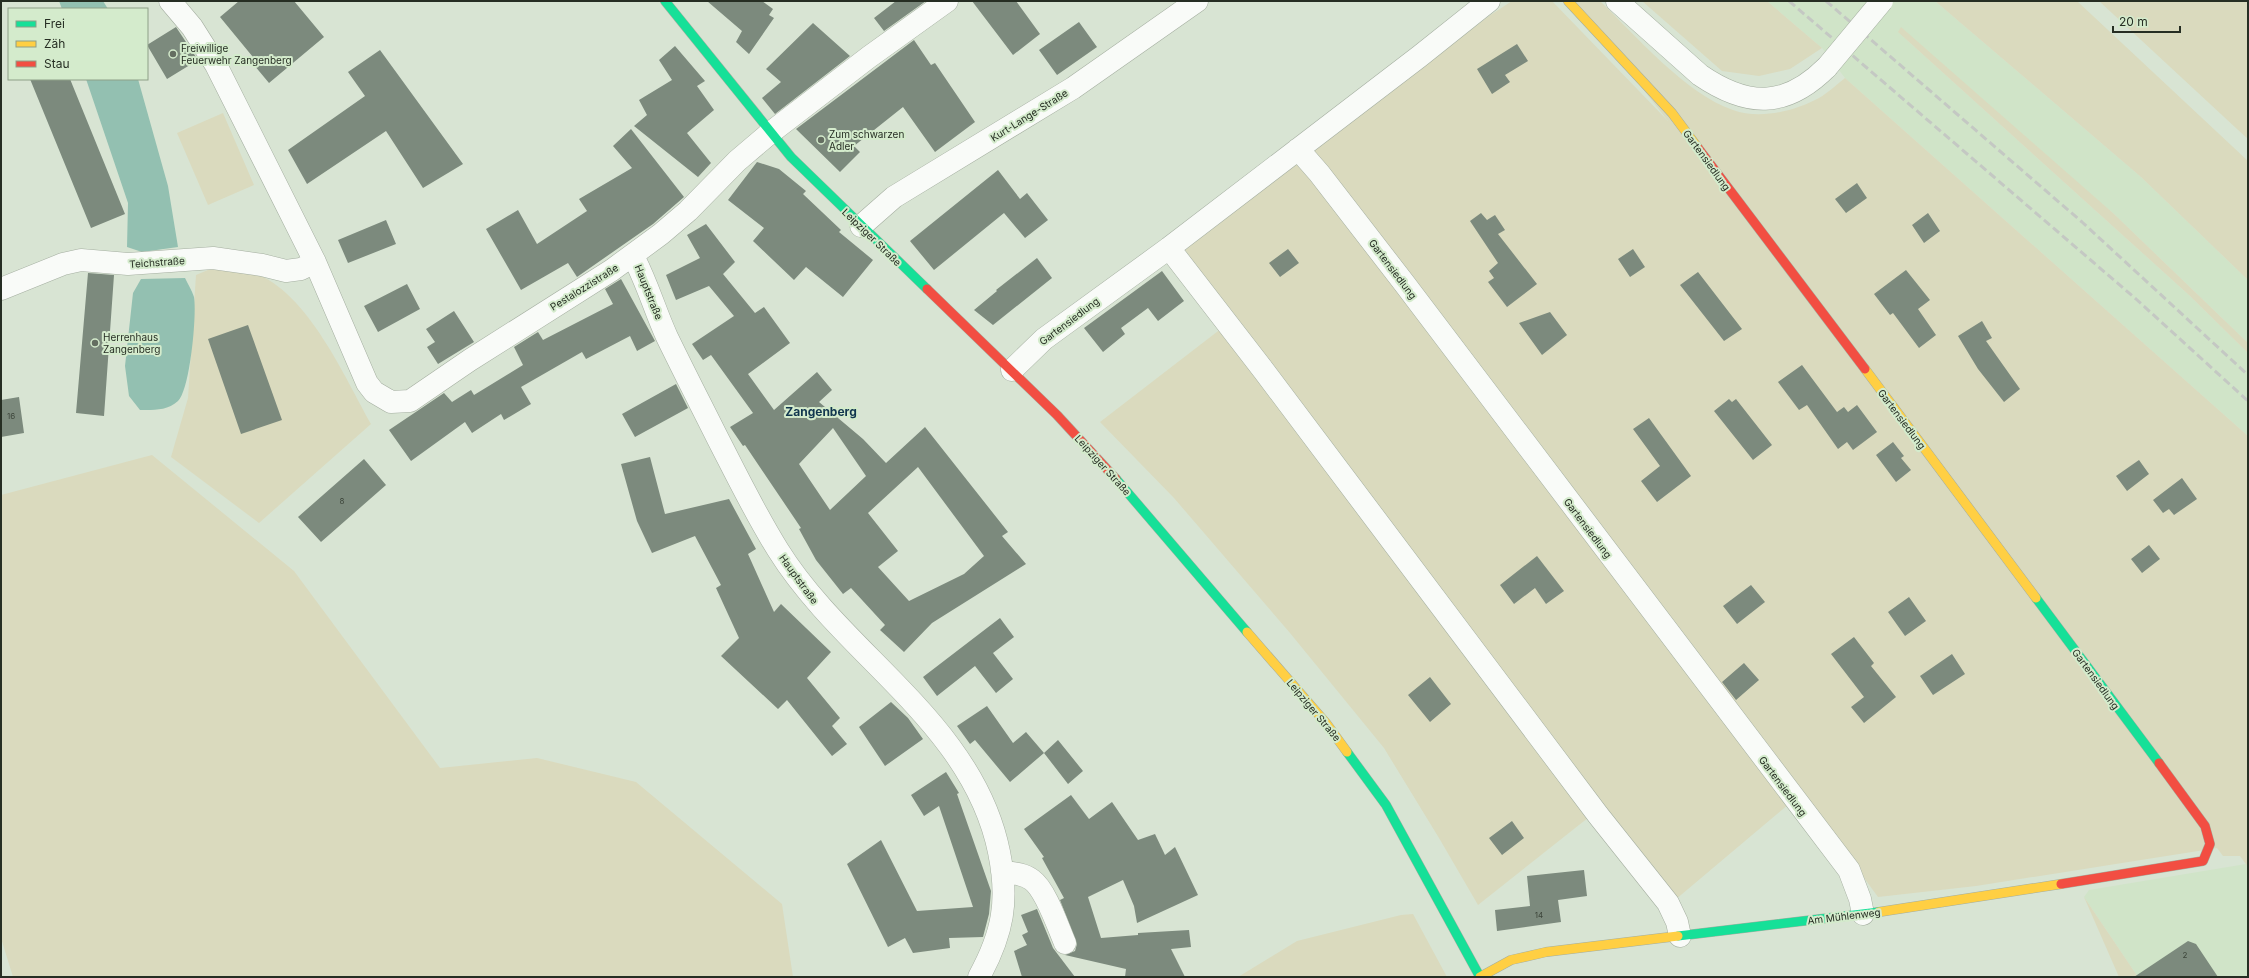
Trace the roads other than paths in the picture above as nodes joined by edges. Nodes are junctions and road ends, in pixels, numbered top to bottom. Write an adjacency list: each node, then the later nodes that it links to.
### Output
1 (170, 1): 14 (street)
2 (665, 1): 9 (street, Leipziger Straße)
3 (947, 1): 9 (street)
4 (1197, 1): 11 (street, Kurt-Lange-Straße)
5 (1489, 1): 10 (street, Gartensiedlung)
6 (1568, 1): 17 (street, Gartensiedlung)
7 (1617, 1): 8 (street, bridge)
8 (1882, 1)
9 (770, 133): 11 (street, Leipziger Straße); 13 (street, Pestalozzistraße)
10 (1298, 149): 12 (street, Gartensiedlung); 19 (street, Gartensiedlung)
11 (861, 226): 16 (street, Leipziger Straße)
12 (1169, 248): 16 (street, Gartensiedlung); 20 (street)
13 (633, 256): 14 (street, Pestalozzistraße); 18 (street, Hauptstraße)
14 (315, 262): 15 (street, Teichstraße)
15 (1, 289)
16 (1012, 370): 23 (street, Leipziger Straße)
17 (2208, 854): 19 (street, Am Mühlenweg)
18 (1002, 872): 21 (street); 22 (street, Hauptstraße)
19 (1863, 914): 20 (street, Am Mühlenweg)
20 (1680, 936): 23 (street, Am Mühlenweg)
21 (1065, 943)
22 (979, 977)
23 (1480, 977)

